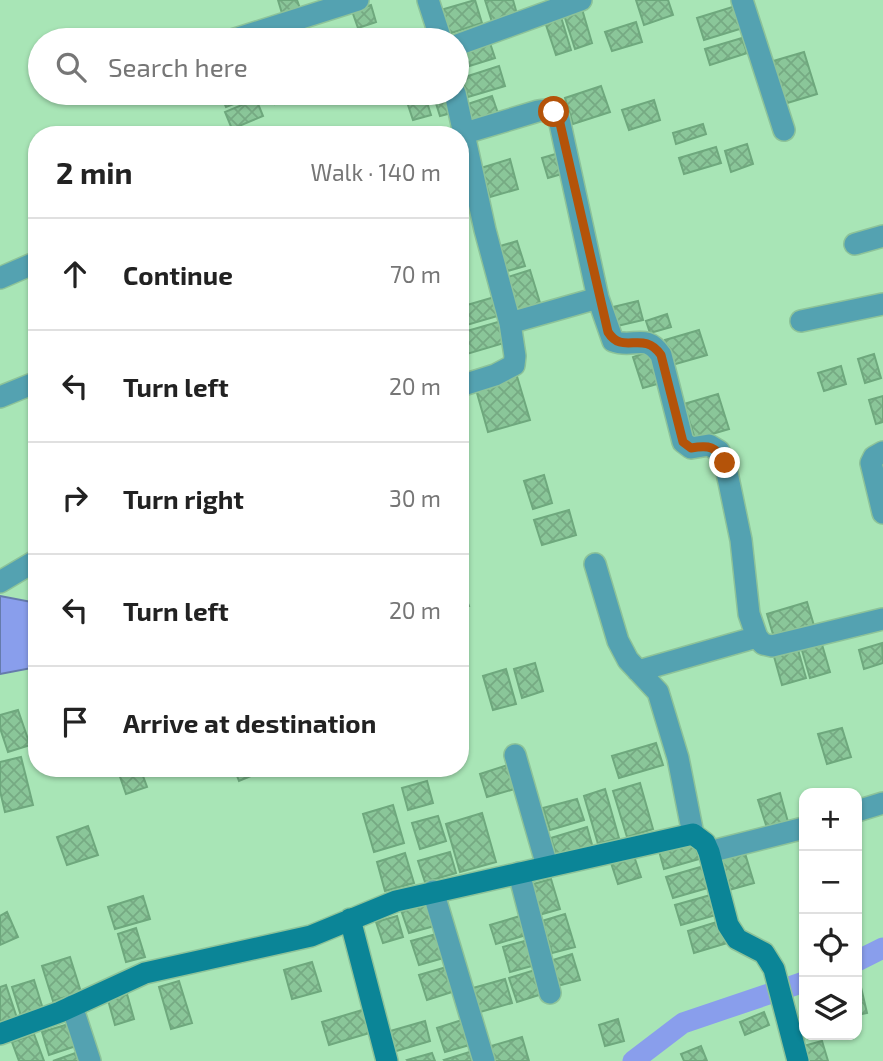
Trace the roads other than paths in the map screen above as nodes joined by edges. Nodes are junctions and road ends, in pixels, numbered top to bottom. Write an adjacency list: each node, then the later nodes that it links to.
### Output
1 (358, 0): 5 (street)
2 (428, 0): 6 (street)
3 (581, 0): 7 (street)
4 (741, 0): 10 (street)
5 (270, 28)
6 (437, 28)
7 (469, 41)
8 (458, 105): 9 (street)
9 (463, 126)
10 (784, 130)
11 (469, 132): 17 (street)
12 (470, 205): 20 (street)
13 (883, 236): 14 (street)
14 (855, 244)
15 (28, 266): 16 (street)
16 (0, 278)
17 (598, 298): 20 (street); 30 (street)
18 (883, 304): 19 (street)
19 (801, 321)
20 (510, 323): 21 (street)
21 (469, 383)
22 (28, 386): 23 (street)
23 (0, 397)
24 (883, 452): 25 (street)
25 (883, 513)
26 (595, 564): 31 (street)
27 (28, 565): 28 (street)
28 (0, 582)
29 (883, 619): 30 (street)
30 (757, 637): 31 (street)
31 (638, 671): 36 (street)
32 (516, 755): 38 (street)
33 (883, 803): 34 (street)
34 (862, 809)
35 (799, 829): 37 (street)
36 (693, 834): 37 (street); 38 (street)
37 (709, 852): 48 (street)
38 (547, 866): 39 (street)
39 (519, 873): 40 (street); 42 (street)
40 (433, 891): 41 (street); 47 (street)
41 (350, 919): 43 (street); 46 (street)
42 (550, 993)
43 (72, 1006): 44 (street); 45 (street)
44 (0, 1034)
45 (90, 1061)
46 (387, 1061)
47 (484, 1061)
48 (798, 1061)

